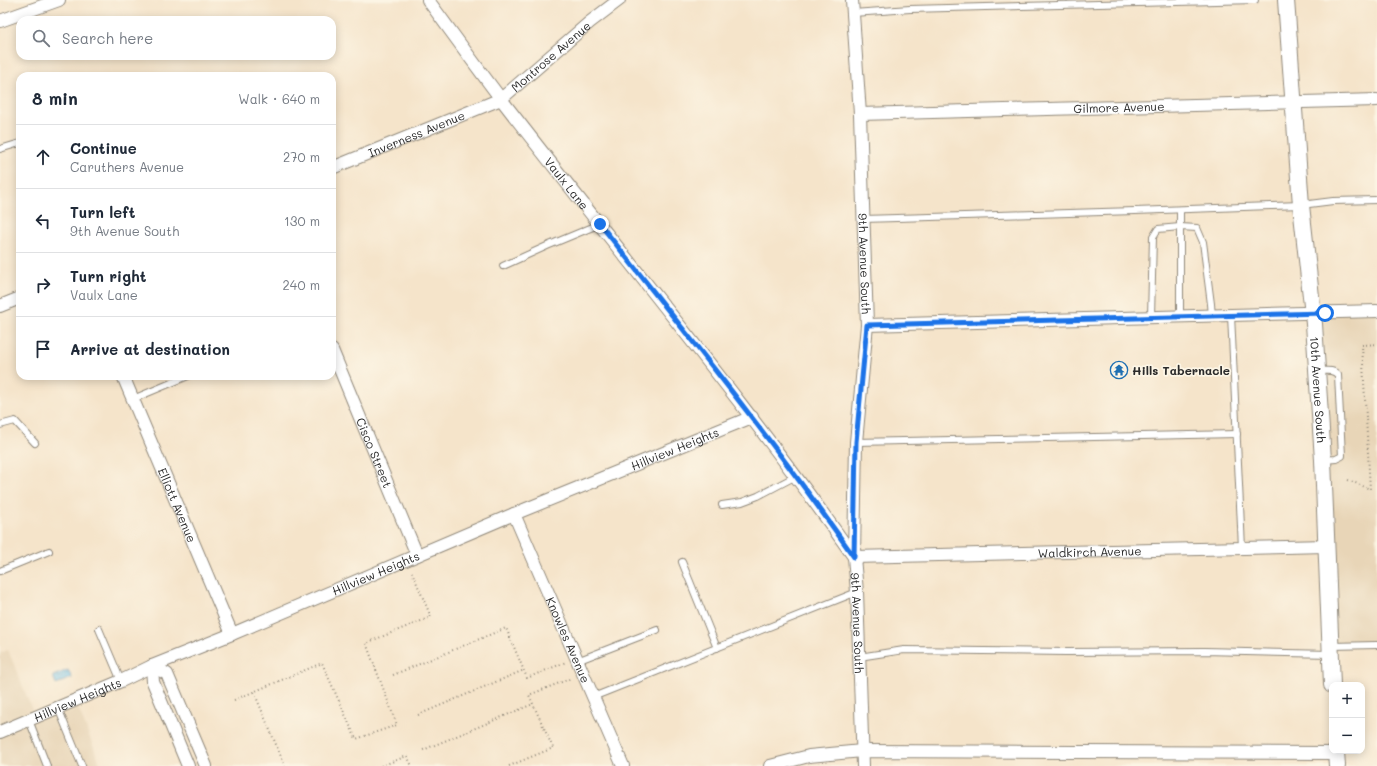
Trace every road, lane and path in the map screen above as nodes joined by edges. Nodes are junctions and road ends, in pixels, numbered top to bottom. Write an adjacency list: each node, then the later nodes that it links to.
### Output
1 (59, 0): 8 (street)
2 (428, 0): 9 (street, Vaulx Lane)
3 (619, 0): 9 (street, Montrose Avenue)
4 (852, 0): 7 (street, 9th Avenue South)
5 (1255, 0): 7 (lane)
6 (1286, 0): 11 (street, 10th Avenue South)
7 (853, 13): 12 (street, 9th Avenue South)
8 (0, 21)
9 (501, 99): 15 (street, Inverness Avenue); 20 (street, Vaulx Lane)
10 (1377, 100): 11 (street, Gilmore Avenue)
11 (1294, 103): 12 (street, Gilmore Avenue); 17 (street, 10th Avenue South)
12 (860, 114): 19 (street, 9th Avenue South)
13 (16, 144): 14 (lane)
14 (0, 148)
15 (336, 166)
16 (1377, 200): 17 (lane)
17 (1301, 205): 18 (lane); 26 (street, 10th Avenue South)
18 (1180, 210): 19 (lane); 21 (lane)
19 (863, 218): 31 (street, 9th Avenue South)
20 (600, 224): 22 (lane); 37 (street, Vaulx Lane)
21 (1180, 226): 28 (lane); 29 (lane); 30 (lane)
22 (504, 266)
23 (16, 300): 24 (street)
24 (0, 306)
25 (1377, 311): 26 (street)
26 (1313, 313): 27 (street); 46 (street, 10th Avenue South)
27 (1231, 315): 28 (street); 39 (lane)
28 (1212, 316): 29 (street)
29 (1180, 317): 30 (street)
30 (1151, 318): 31 (street)
31 (867, 325): 40 (street, 9th Avenue South)
32 (1377, 344): 43 (path)
33 (336, 360): 49 (street, Cisco Street)
34 (125, 380): 36 (street, Elliott Avenue)
35 (178, 380): 36 (lane)
36 (133, 399): 57 (street, Elliott Avenue)
37 (752, 417): 42 (street, Vaulx Lane); 45 (street, Hillview Heights)
38 (0, 424): 41 (lane)
39 (1237, 434): 40 (lane); 47 (lane)
40 (856, 442): 50 (street, 9th Avenue South)
41 (35, 443)
42 (796, 476): 44 (lane); 50 (street, Vaulx Lane)
43 (1348, 480)
44 (722, 504)
45 (514, 514): 49 (street, Hillview Heights); 62 (street, Knowles Avenue)
46 (1326, 546): 47 (street, Waldkirch Avenue); 60 (street, 10th Avenue South)
47 (1242, 548): 50 (street, Waldkirch Avenue)
48 (49, 551): 52 (lane)
49 (417, 555): 57 (street, Hillview Heights)
50 (854, 557): 54 (street, 9th Avenue South)
51 (682, 562): 59 (lane)
52 (0, 571)
53 (412, 572): 69 (path)
54 (857, 592): 59 (lane); 61 (street, 9th Avenue South)
55 (99, 629): 67 (lane)
56 (657, 630): 62 (lane)
57 (232, 634): 63 (street, Hillview Heights)
58 (1377, 645): 60 (lane)
59 (717, 648): 70 (lane)
60 (1330, 650): 61 (lane); 68 (street, 10th Avenue South)
61 (859, 657): 78 (street, 9th Avenue South)
62 (572, 661): 64 (path); 70 (street, Knowles Avenue)
63 (152, 666): 67 (street, Hillview Heights); 82 (street); 83 (street)
64 (524, 670): 65 (path); 74 (path)
65 (393, 675)
66 (574, 678): 72 (path)
67 (121, 681): 73 (street, Hillview Heights)
68 (1332, 682)
69 (254, 692): 71 (path); 84 (path)
70 (593, 697): 88 (street, Knowles Avenue)
71 (234, 700)
72 (533, 704): 77 (path); 87 (path)
73 (58, 708): 75 (street, Hillview Heights); 81 (lane)
74 (418, 715)
75 (29, 720): 76 (street, Hillview Heights); 80 (lane)
76 (0, 732)
77 (422, 750)
78 (862, 751): 79 (street); 89 (street); 90 (street, 9th Avenue South)
79 (1336, 757)
80 (47, 766)
81 (82, 766)
82 (188, 766)
83 (206, 766)
84 (285, 766)
85 (381, 766): 86 (path)
86 (412, 766)
87 (509, 766)
88 (623, 766)
89 (770, 766)
90 (863, 766)

